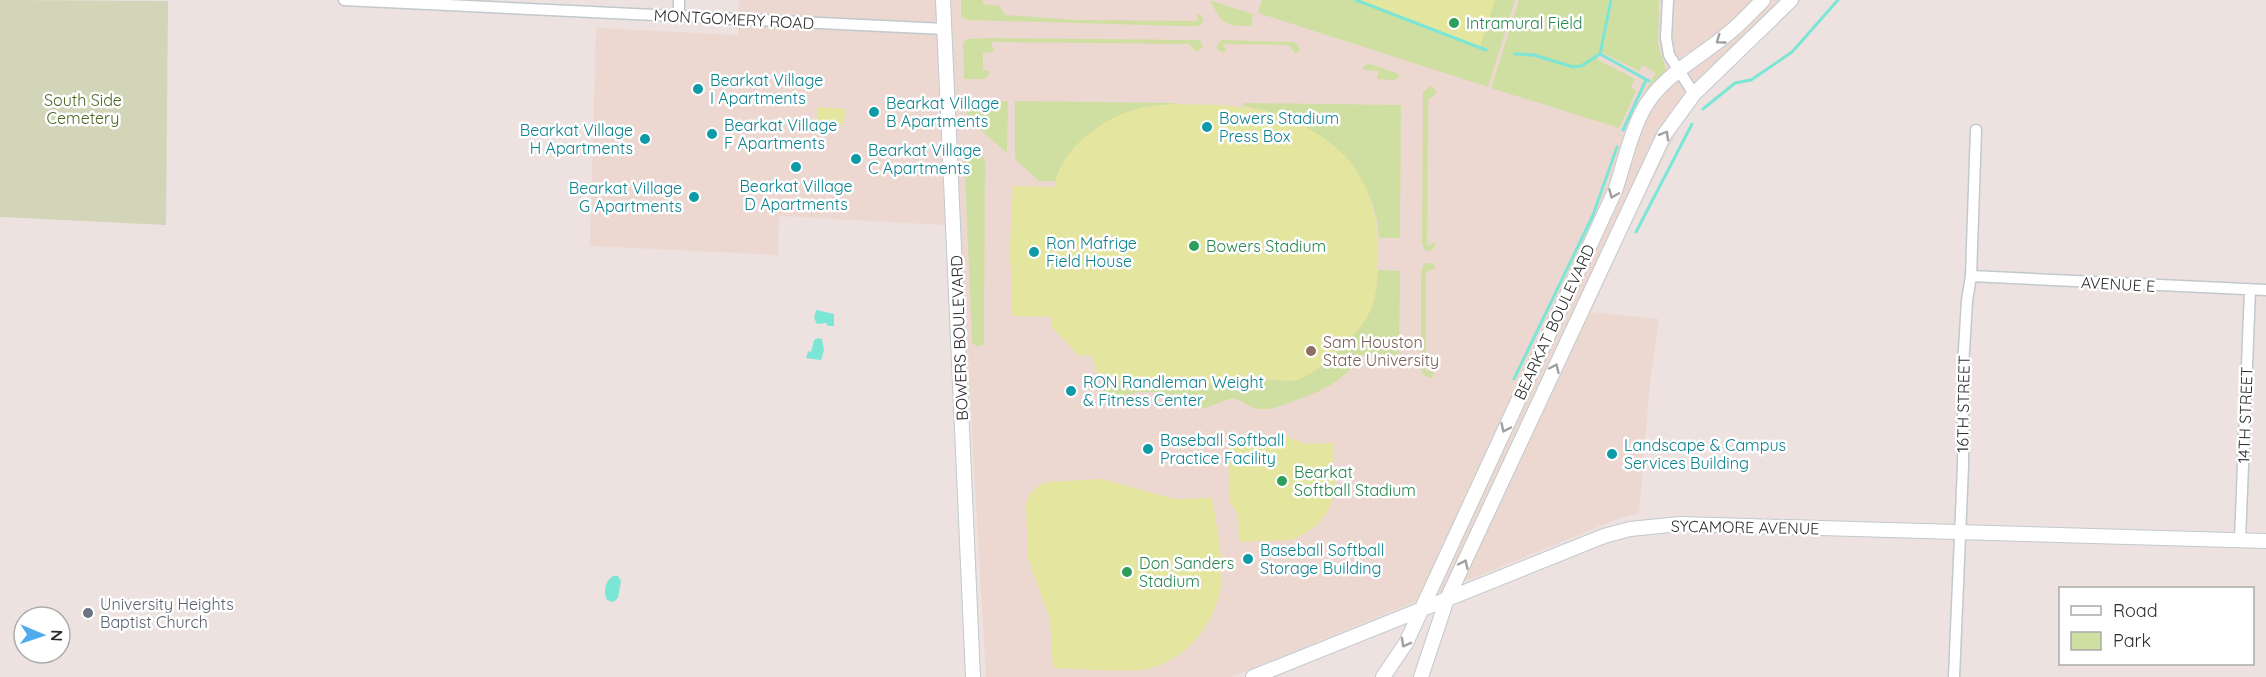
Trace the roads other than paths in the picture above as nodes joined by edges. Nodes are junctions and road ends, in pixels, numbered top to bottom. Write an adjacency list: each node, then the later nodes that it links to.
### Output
1 (344, 0): 7 (street, MONTGOMERY ROAD)
2 (680, 0): 7 (street)
3 (943, 0): 8 (street, BOWERS BOULEVARD)
4 (1668, 0): 9 (street)
5 (1763, 0): 9 (street, BEARKAT BOULEVARD, one-way to 9)
6 (1791, 0): 10 (street, BEARKAT BOULEVARD)
7 (679, 17): 8 (street, MONTGOMERY ROAD)
8 (945, 29): 20 (street, BOWERS BOULEVARD)
9 (1678, 70): 10 (street); 19 (street, BEARKAT BOULEVARD, one-way to 19)
10 (1694, 94): 18 (street, BEARKAT BOULEVARD, one-way to 10)
11 (1976, 130): 12 (street, 16TH STREET)
12 (1971, 276): 13 (street, AVENUE E); 15 (street, 16TH STREET)
13 (2250, 290): 14 (street, AVENUE E); 16 (street, 14TH STREET)
14 (2266, 290)
15 (1959, 532): 16 (street, SYCAMORE AVENUE); 18 (street, SYCAMORE AVENUE); 24 (street, 16TH STREET)
16 (2240, 540): 17 (street, SYCAMORE AVENUE)
17 (2266, 541)
18 (1448, 599): 19 (street, SYCAMORE AVENUE); 23 (street, BEARKAT BOULEVARD)
19 (1422, 609): 21 (street, SYCAMORE AVENUE); 22 (street, BEARKAT BOULEVARD, one-way to 22)
20 (973, 677)
21 (1253, 677)
22 (1383, 677)
23 (1420, 677)
24 (1954, 677)

